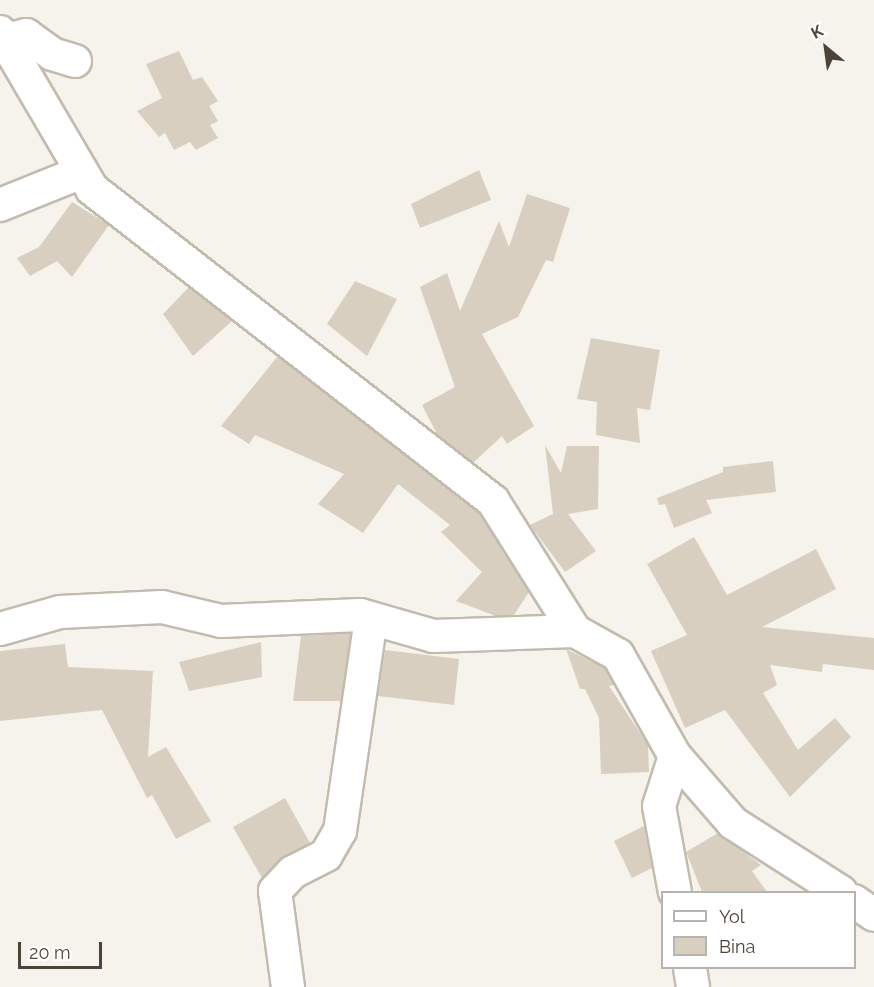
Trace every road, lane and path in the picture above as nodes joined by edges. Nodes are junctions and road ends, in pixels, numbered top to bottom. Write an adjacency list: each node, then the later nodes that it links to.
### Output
1 (2, 36): 2 (street); 3 (street)
2 (75, 61)
3 (82, 172): 4 (street); 7 (street)
4 (0, 205)
5 (371, 619): 6 (street); 7 (street); 14 (street)
6 (0, 628)
7 (575, 631): 8 (street)
8 (675, 756): 9 (street); 10 (street)
9 (675, 891)
10 (839, 891)
11 (856, 903): 12 (street)
12 (874, 915)
13 (690, 969): 15 (street)
14 (288, 987)
15 (693, 987)

